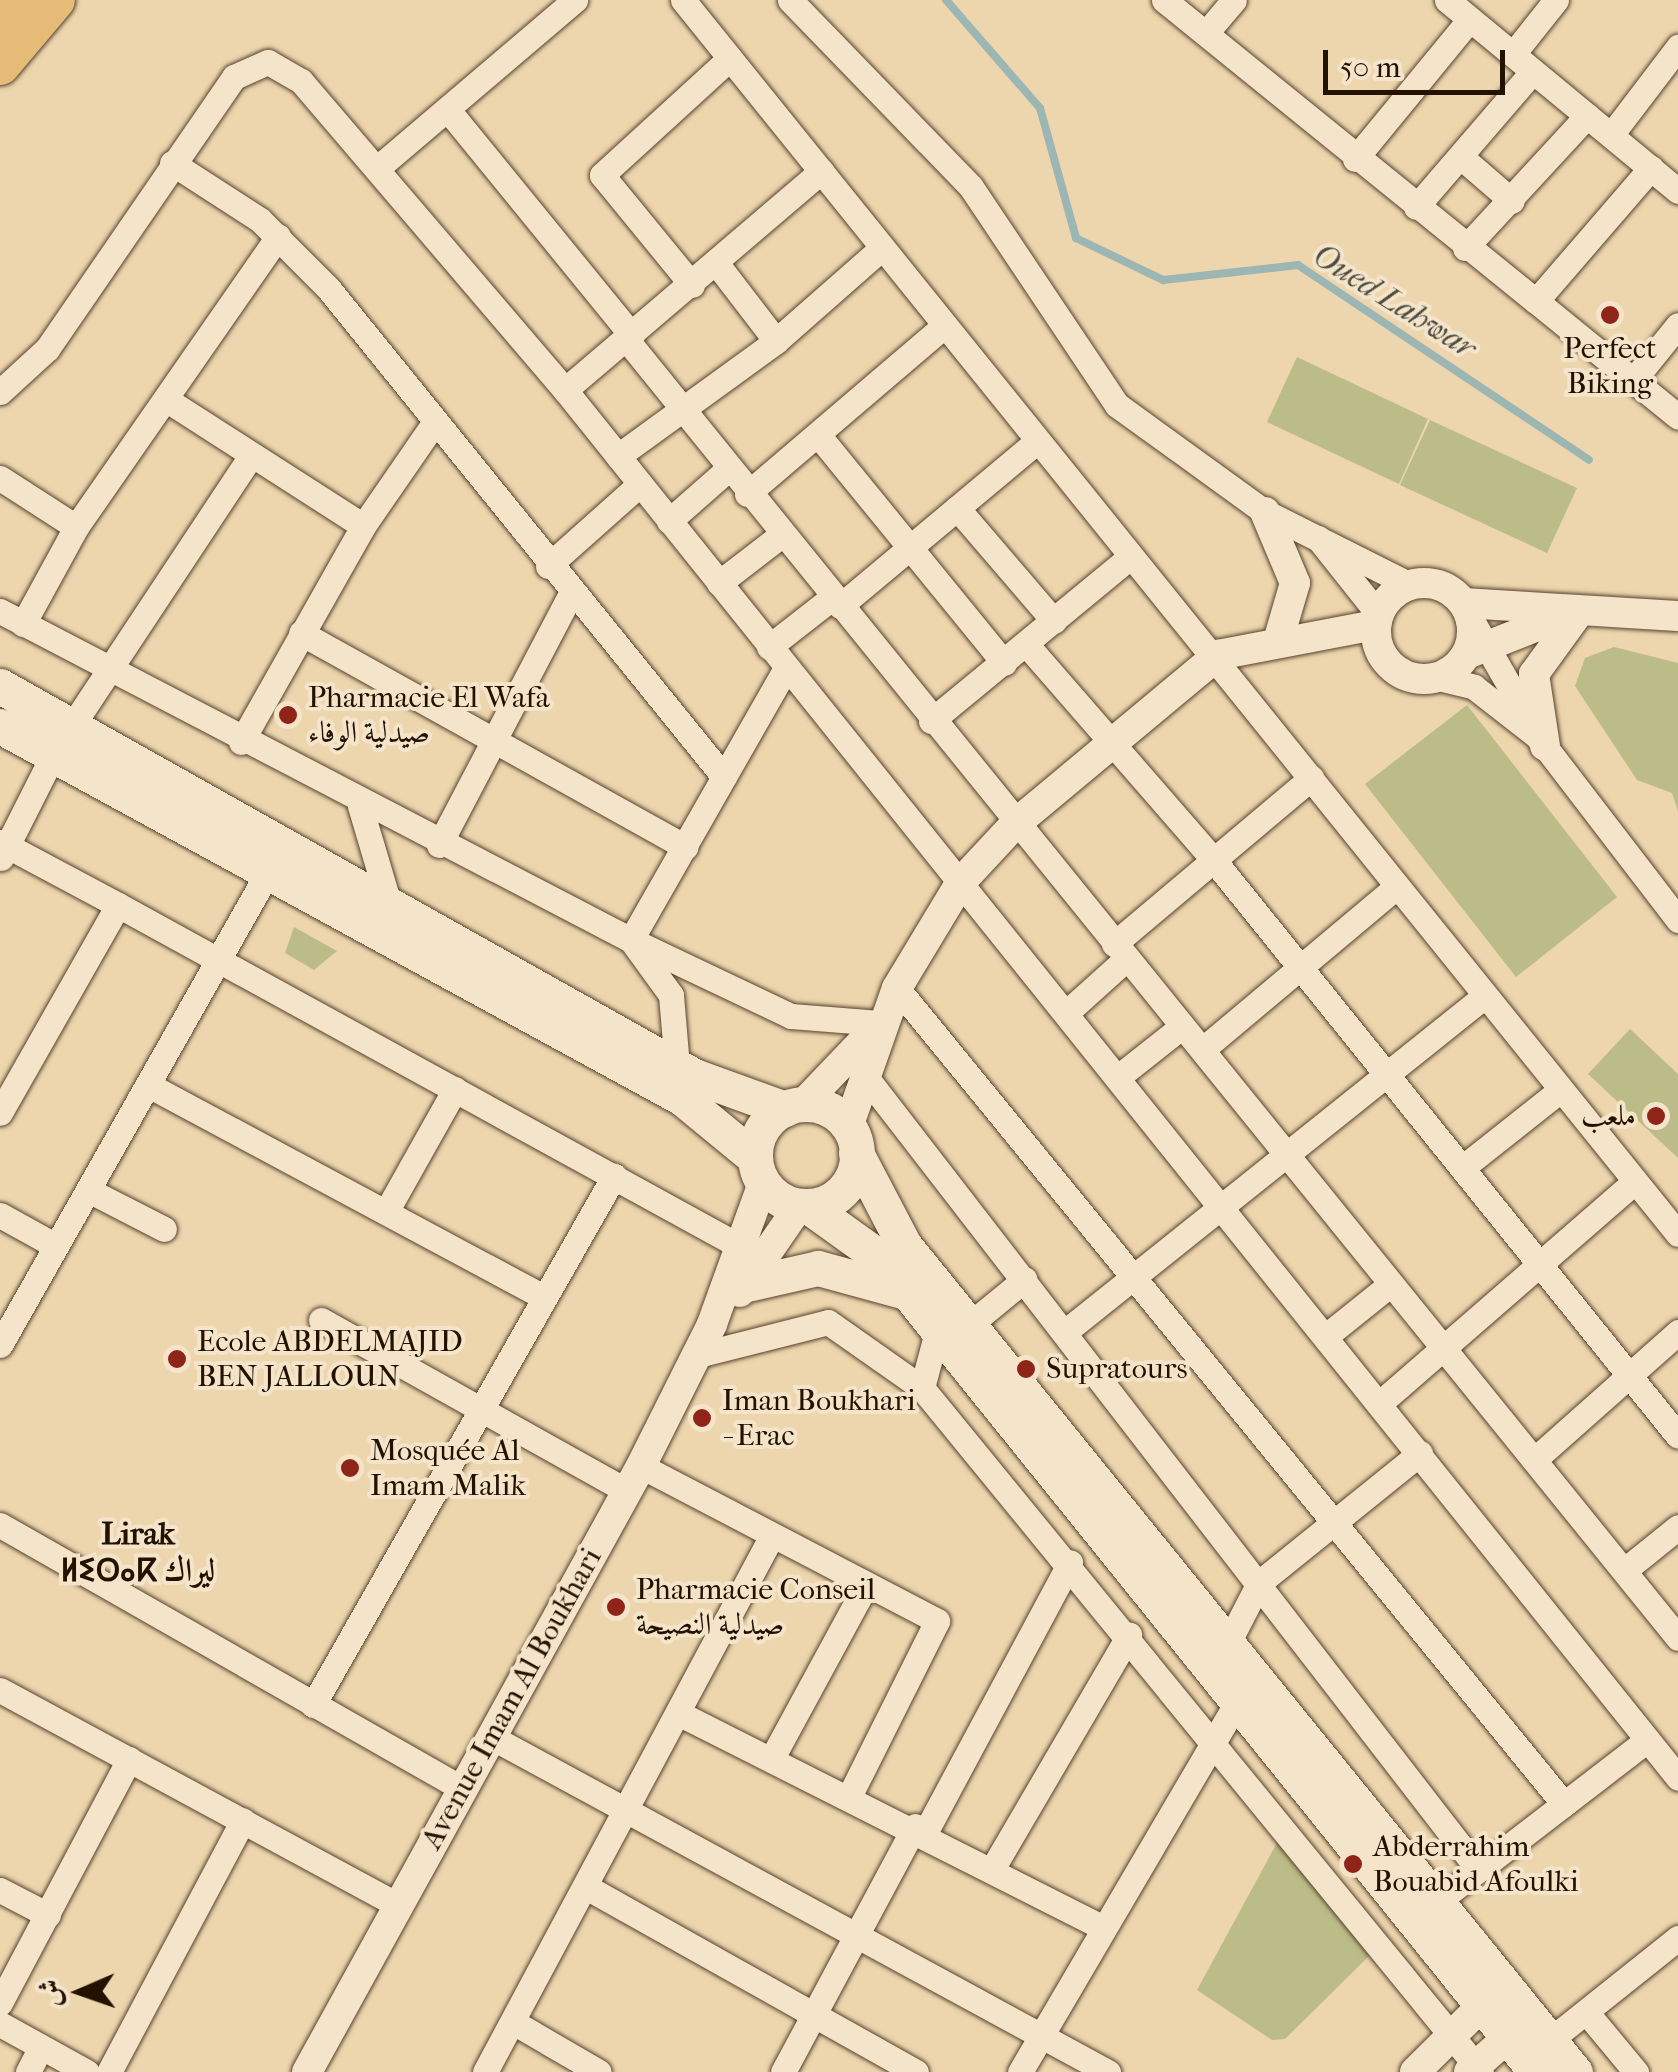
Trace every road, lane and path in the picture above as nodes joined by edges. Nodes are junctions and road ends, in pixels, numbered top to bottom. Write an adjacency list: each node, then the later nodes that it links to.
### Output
1 (18, 0): 11 (highway)
2 (55, 0): 16 (highway)
3 (575, 0): 18 (street)
4 (683, 0): 15 (street)
5 (790, 0): 56 (street)
6 (1164, 0): 12 (street)
7 (1234, 0): 12 (street)
8 (1447, 0): 10 (street)
9 (1556, 0): 14 (street)
10 (1470, 19): 14 (street); 22 (street)
11 (0, 20)
12 (1206, 33): 22 (street)
13 (1678, 47): 20 (street)
14 (1513, 54): 17 (street)
15 (730, 58): 26 (street); 34 (street)
16 (0, 64)
17 (1533, 71): 19 (street); 21 (street)
18 (448, 110): 24 (street); 38 (street)
19 (1587, 116): 20 (street); 28 (street)
20 (1611, 135): 25 (street)
21 (1461, 157): 28 (street); 29 (street)
22 (1355, 159): 29 (street)
23 (172, 162): 24 (street); 30 (street); 42 (street)
24 (381, 165): 41 (street)
25 (1651, 168): 27 (street); 35 (street)
26 (821, 172): 31 (street); 33 (street)
27 (1678, 191)
28 (1512, 201): 32 (street)
29 (1416, 207): 32 (street)
30 (278, 236): 43 (street); 46 (street)
31 (882, 248): 36 (street); 39 (street)
32 (1465, 248): 35 (street)
33 (717, 264): 34 (street); 39 (street)
34 (692, 285): 38 (street)
35 (1536, 302): 40 (street)
36 (945, 325): 47 (street); 48 (street)
37 (1678, 325): 40 (street)
38 (630, 338): 41 (street); 44 (street)
39 (776, 341): 44 (street)
40 (1635, 378): 45 (street)
41 (565, 390): 50 (street)
42 (0, 392)
43 (167, 400): 49 (street); 60 (street)
44 (680, 407): 50 (street); 51 (street)
45 (1678, 418)
46 (434, 423): 59 (street); 64 (street)
47 (819, 436): 54 (street); 62 (street)
48 (1037, 441): 55 (street); 63 (street)
49 (251, 456): 59 (street); 85 (street)
50 (618, 456): 53 (street)
51 (727, 470): 54 (street); 57 (street)
52 (0, 478): 60 (street)
53 (640, 484): 57 (street); 64 (street)
54 (748, 494): 61 (street)
55 (957, 508): 62 (street); 74 (street)
56 (1265, 512): 58 (street); 77 (street)
57 (669, 521): 65 (street)
58 (1304, 524): 66 (street); 73 (street)
59 (363, 526): 76 (street)
60 (76, 528): 75 (street)
61 (780, 536): 65 (street); 68 (street)
62 (910, 548): 68 (street); 83 (street)
63 (1130, 557): 74 (street); 81 (street)
64 (548, 566): 67 (street)
65 (718, 583): 79 (street)
66 (1410, 585): 69 (street); 73 (street)
67 (571, 594): 90 (street); 95 (street)
68 (837, 602): 79 (street); 88 (street)
69 (1467, 610): 71 (street); 80 (street)
70 (0, 611): 75 (street)
71 (1569, 616): 72 (street); 80 (street); 92 (street)
72 (1678, 616)
73 (1378, 620): 77 (street); 82 (street)
74 (1054, 621): 78 (street)
75 (23, 624): 85 (street)
76 (301, 632): 90 (street); 93 (street)
77 (1282, 640): 81 (street); 82 (street)
78 (1026, 644): 83 (street); 94 (street)
79 (769, 647): 84 (street)
80 (1479, 647): 86 (street); 92 (street)
81 (1218, 654): 94 (street); 96 (street)
82 (1384, 659): 86 (street)
83 (1004, 663): 88 (street)
84 (786, 668): 95 (street); 105 (street)
85 (108, 669): 91 (street); 93 (street)
86 (1438, 678): 92 (street)
87 (0, 686): 91 (main road)
88 (932, 721): 98 (street)
89 (0, 726): 91 (main road)
90 (491, 739): 100 (street); 101 (street)
91 (62, 741): 99 (main road); 102 (street); 104 (main road)
92 (1541, 741): 109 (street)
93 (241, 742): 97 (street)
94 (1109, 744): 98 (street); 103 (street)
95 (724, 777): 101 (street)
96 (1311, 778): 103 (street); 106 (street)
97 (360, 806): 100 (street); 107 (street)
98 (1014, 825): 105 (street); 111 (street)
99 (284, 845): 104 (street); 107 (main road)
100 (439, 845): 110 (street)
101 (684, 848): 110 (street)
102 (3, 849): 108 (street)
103 (1212, 858): 111 (street); 113 (street)
104 (266, 876): 112 (street); 132 (main road)
105 (961, 882): 114 (street); 116 (street)
106 (1396, 887): 113 (street); 115 (street)
107 (389, 904): 120 (main road)
108 (118, 905): 112 (street); 128 (street)
109 (1677, 918)
110 (631, 940): 117 (street); 120 (street)
111 (1120, 951): 116 (street); 118 (street)
112 (216, 958): 124 (street); 125 (street)
113 (1300, 968): 119 (street); 122 (street)
114 (898, 988): 117 (street); 145 (street)
115 (1482, 998): 122 (street); 126 (street)
116 (1066, 1013): 123 (street)
117 (880, 1023): 121 (street); 127 (street)
118 (1180, 1028): 119 (street); 123 (street)
119 (1203, 1049): 130 (street)
120 (677, 1066): 127 (main road)
121 (862, 1072): 129 (street); 146 (street)
122 (1387, 1074): 130 (street); 131 (street)
123 (1118, 1078): 136 (street)
124 (152, 1087): 135 (street); 138 (street)
125 (454, 1089): 133 (street); 138 (street)
126 (1559, 1091): 131 (street); 134 (street)
127 (794, 1106): 129 (main road); 132 (main road)
128 (0, 1112)
129 (852, 1140): 137 (main road); 153 (main road)
130 (1283, 1160): 136 (street); 148 (street)
131 (1462, 1168): 144 (street)
132 (759, 1171): 137 (main road); 143 (street, Avenue Imam Al Boukhari)
133 (614, 1176): 143 (street); 150 (street)
134 (1634, 1182): 141 (street); 144 (street)
135 (90, 1191): 140 (street); 142 (street)
136 (1220, 1204): 145 (street); 156 (street)
137 (804, 1206): 147 (street, Avenue Imam Al Boukhari); 149 (main road)
138 (386, 1212): 150 (street)
139 (0, 1215): 142 (street)
140 (164, 1229)
141 (1678, 1234)
142 (56, 1246): 157 (street)
143 (741, 1247): 152 (street, Avenue Imam Al Boukhari)
144 (1538, 1262): 158 (street); 160 (street)
145 (1133, 1271): 154 (street); 168 (street)
146 (1024, 1279): 153 (street); 154 (street)
147 (744, 1285): 149 (main road); 152 (street, Avenue Imam Al Boukhari)
148 (1386, 1288): 156 (street); 158 (street)
149 (909, 1294): 153 (main road)
150 (544, 1298): 163 (street)
151 (321, 1320): 163 (street)
152 (712, 1324): 159 (street, Avenue Imam Al Boukhari)
153 (953, 1327): 161 (street); 178 (main road); 180 (main road)
154 (1066, 1332): 174 (street)
155 (1678, 1332): 160 (street)
156 (1326, 1336): 162 (street)
157 (0, 1345)
158 (1441, 1348): 162 (street); 166 (street)
159 (698, 1355): 161 (street); 167 (street, Avenue Imam Al Boukhari)
160 (1627, 1378): 164 (street); 166 (street)
161 (922, 1388): 172 (street)
162 (1380, 1403): 165 (street)
163 (485, 1409): 167 (street); 181 (street)
164 (1678, 1436)
165 (1420, 1454): 168 (street); 185 (street)
166 (1534, 1460): 173 (street)
167 (634, 1478): 171 (street); 183 (street, Avenue Imam Al Boukhari)
168 (1338, 1520): 174 (street); 191 (street)
169 (0, 1526): 181 (street)
170 (1678, 1527): 173 (street)
171 (770, 1541): 175 (street); 182 (street)
172 (1070, 1562): 176 (street); 194 (street)
173 (1626, 1569): 177 (street)
174 (1259, 1583): 178 (street); 196 (street)
175 (866, 1585): 186 (street); 190 (street)
176 (1129, 1635): 184 (street); 195 (street)
177 (1678, 1638)
178 (1228, 1643): 199 (main road)
179 (0, 1690): 187 (street)
180 (1237, 1702): 184 (street); 205 (main road)
181 (312, 1705): 189 (street)
182 (680, 1714): 186 (street); 192 (street)
183 (494, 1738): 189 (street, Avenue Imam Al Boukhari); 192 (street)
184 (1211, 1738): 202 (street); 211 (street)
185 (1647, 1740): 188 (street); 191 (street)
186 (772, 1758): 190 (street)
187 (129, 1759): 193 (street); 201 (street)
188 (1678, 1778)
189 (463, 1789): 200 (street, Avenue Imam Al Boukhari)
190 (850, 1794): 194 (street)
191 (1564, 1804): 196 (street)
192 (625, 1807): 197 (street); 203 (street)
193 (242, 1820): 200 (street); 218 (street)
194 (921, 1828): 195 (street); 203 (street)
195 (994, 1866): 202 (street)
196 (1478, 1870): 199 (street)
197 (588, 1888): 208 (street); 209 (street)
198 (0, 1890): 201 (street)
199 (1438, 1901): 205 (main road)
200 (397, 1905): 219 (street, Avenue Imam Al Boukhari)
201 (48, 1915): 206 (street)
202 (1098, 1926): 212 (street)
203 (855, 1936): 208 (street); 212 (street)
204 (1678, 1938): 207 (street)
205 (1493, 1995): 211 (street); 213 (main road)
206 (0, 2003)
207 (1587, 2012): 213 (street); 228 (street)
208 (812, 2017): 222 (street); 223 (street)
209 (513, 2022): 220 (street); 221 (street)
210 (0, 2024): 214 (street)
211 (1453, 2034): 215 (street); 226 (street)
212 (1038, 2037): 224 (street); 225 (street)
213 (1531, 2042): 215 (street); 227 (main road)
214 (41, 2047): 216 (street); 217 (street)
215 (1475, 2070)
216 (28, 2072)
217 (88, 2072)
218 (109, 2072)
219 (307, 2072)
220 (485, 2072)
221 (599, 2072)
222 (783, 2072)
223 (916, 2072)
224 (1020, 2072)
225 (1108, 2072)
226 (1415, 2072)
227 (1575, 2072)
228 (1636, 2072)

